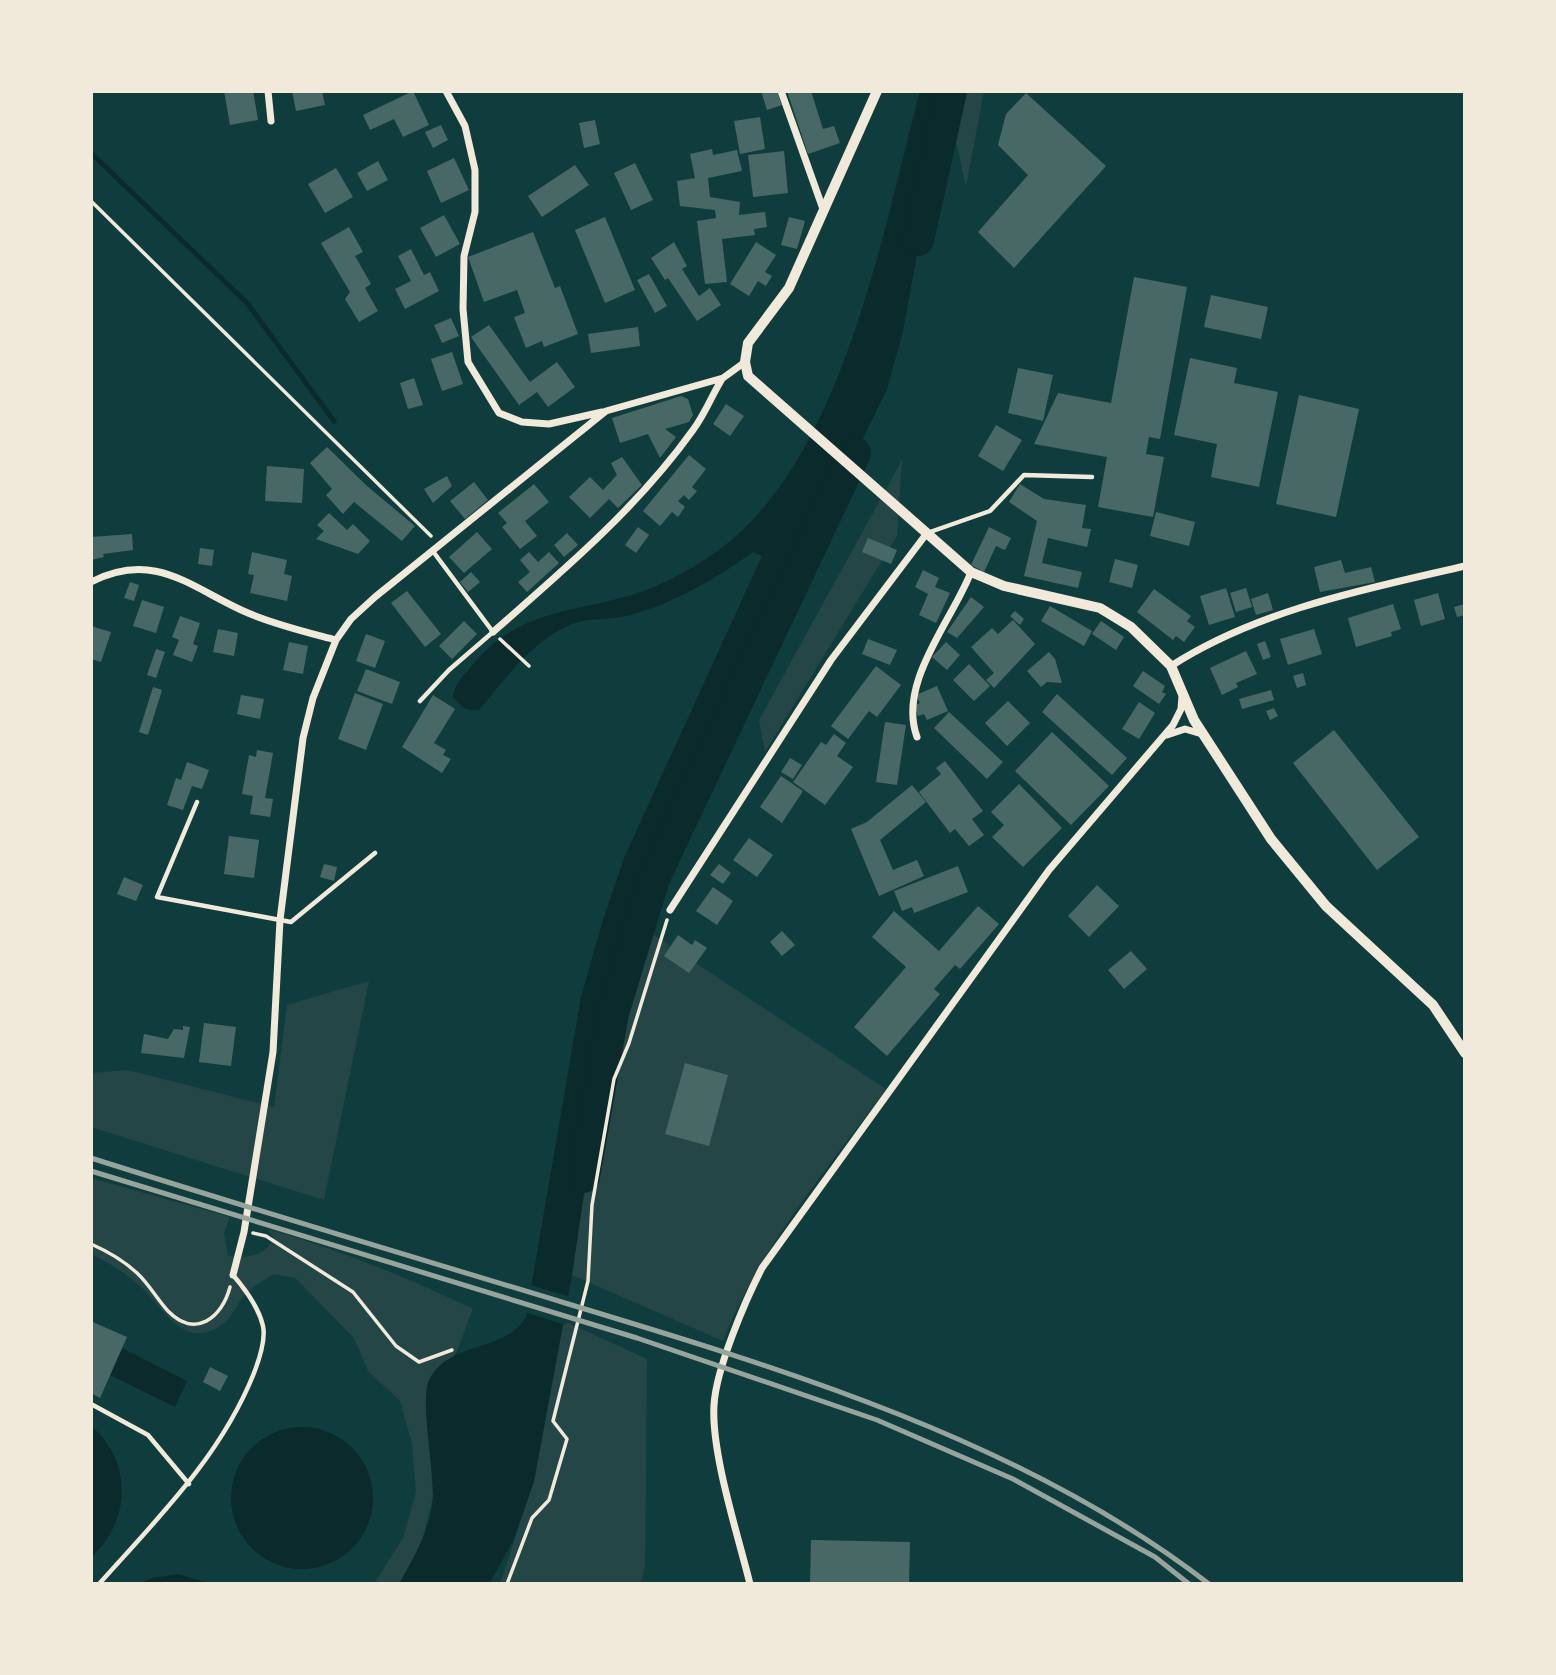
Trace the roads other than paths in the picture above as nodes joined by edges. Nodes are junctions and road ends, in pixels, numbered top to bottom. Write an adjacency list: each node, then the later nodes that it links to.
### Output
1 (268, 91): 5 (street)
2 (446, 91): 9 (street)
3 (781, 91): 6 (street)
4 (877, 91): 6 (street)
5 (271, 121)
6 (824, 209): 7 (street)
7 (745, 362): 8 (street); 11 (street)
8 (723, 378): 9 (street); 16 (street)
9 (606, 411): 12 (street)
10 (1092, 477): 11 (lane)
11 (927, 533): 14 (street); 26 (street)
12 (435, 547): 16 (lane); 17 (street)
13 (1465, 566): 18 (street)
14 (971, 572): 18 (street); 22 (street)
15 (91, 582): 17 (street)
16 (496, 634): 20 (lane)
17 (336, 640): 27 (street)
18 (1171, 666): 19 (street)
19 (1181, 685): 21 (street); 23 (street)
20 (420, 701)
21 (1203, 734): 23 (street); 28 (street)
22 (917, 737)
23 (1161, 740): 33 (street)
24 (197, 802): 27 (lane)
25 (375, 853): 27 (lane)
26 (670, 910)
27 (280, 920): 29 (street)
28 (1465, 1053)
29 (233, 1275): 31 (lane)
30 (91, 1404): 31 (lane)
31 (189, 1484): 32 (lane)
32 (99, 1584)
33 (750, 1584)

